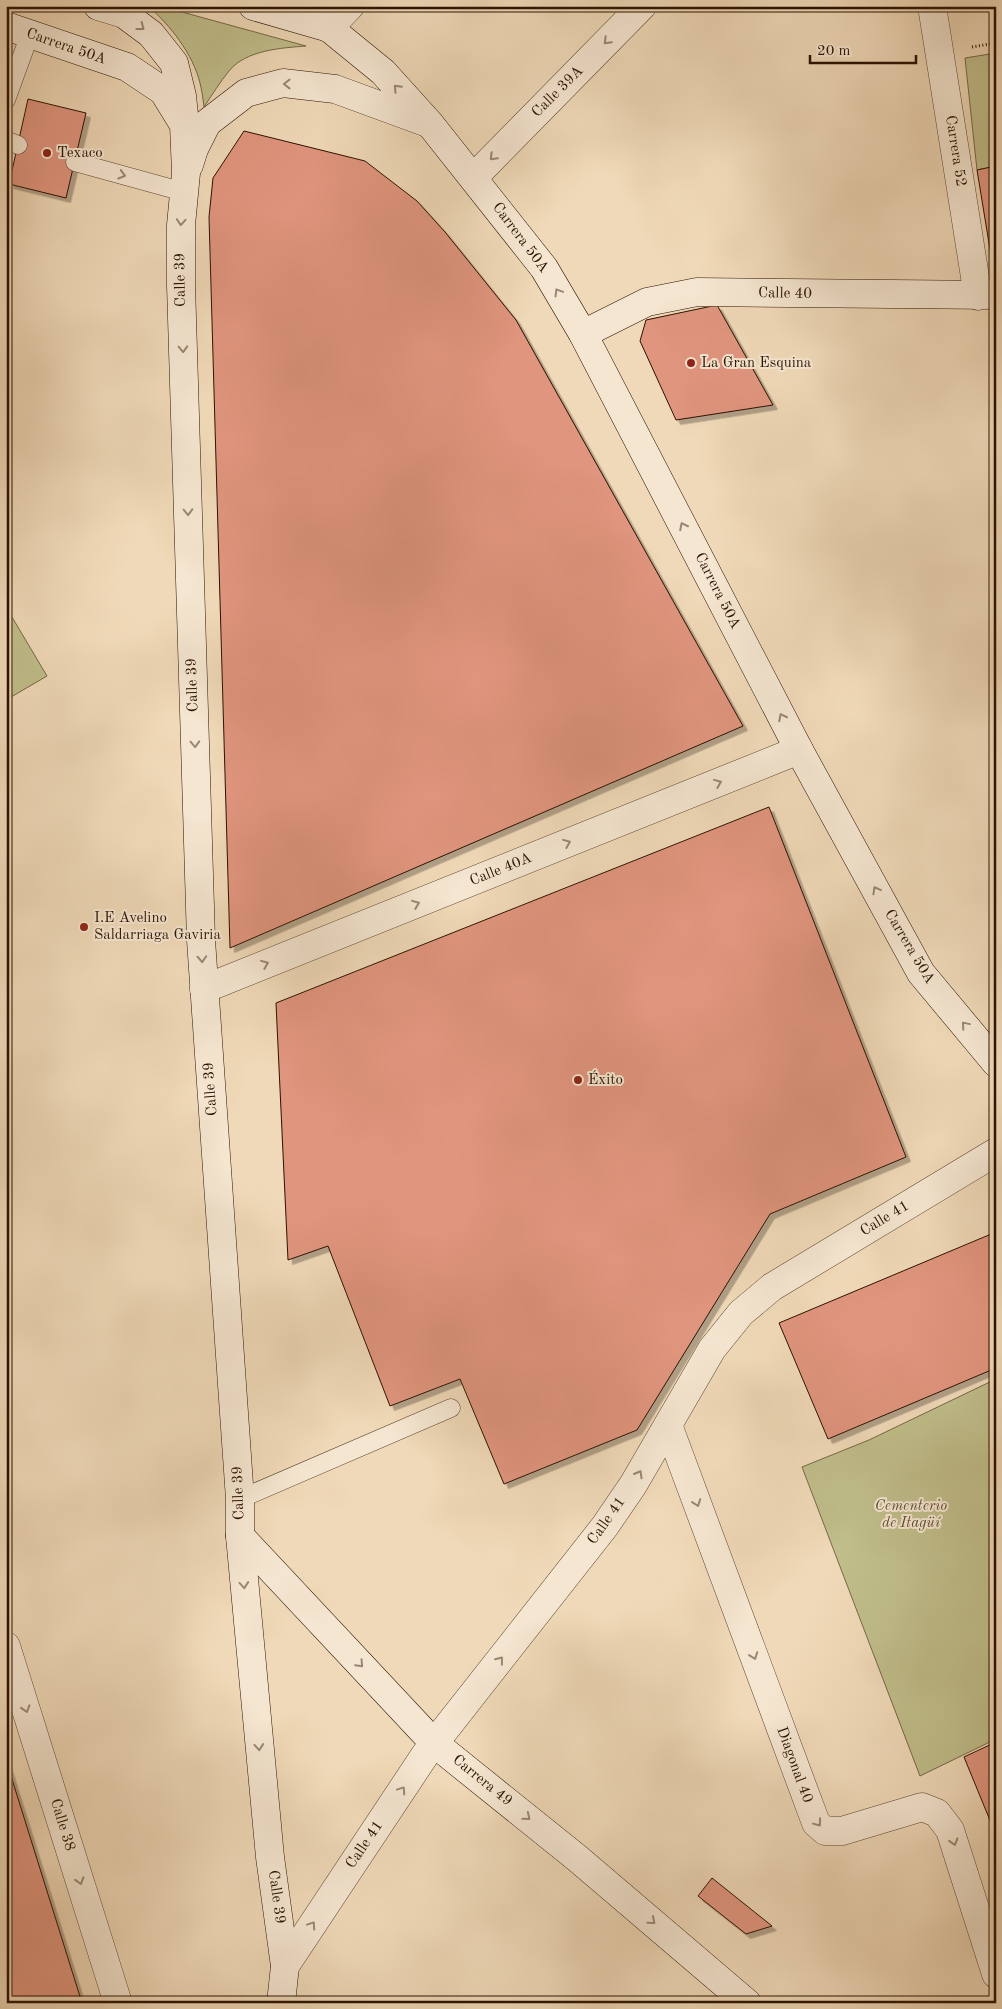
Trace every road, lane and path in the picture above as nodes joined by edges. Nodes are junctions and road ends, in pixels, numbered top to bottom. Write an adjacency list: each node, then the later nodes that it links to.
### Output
1 (98, 6): 12 (street, one-way to 12)
2 (253, 6): 7 (street)
3 (306, 6): 7 (street, Carrera 50A)
4 (350, 6): 7 (street)
5 (642, 6): 14 (street, Calle 39A, one-way to 14)
6 (932, 6): 16 (street, Carrera 52)
7 (326, 17): 11 (street, Carrera 50A, one-way to 7)
8 (18, 30): 9 (street, Carrera 50A); 10 (lane)
9 (127, 67): 12 (street, Calle 39)
10 (6, 100)
11 (430, 124): 14 (street, Carrera 50A); 15 (street, Calle 39, one-way to 15)
12 (184, 125): 15 (street, Calle 39)
13 (75, 162): 15 (lane, one-way to 15)
14 (474, 177): 17 (street, Carrera 50A, one-way to 14)
15 (185, 182): 19 (street, Calle 39, one-way to 19)
16 (987, 296): 17 (street, Calle 40)
17 (583, 334): 18 (street, Carrera 50A, one-way to 17)
18 (799, 750): 19 (street, Calle 40A, one-way to 18); 20 (street, Carrera 50A, one-way to 18)
19 (204, 989): 24 (street, Calle 39)
20 (996, 1063)
21 (996, 1152): 23 (street, Calle 41)
22 (451, 1408): 24 (lane)
23 (668, 1425): 27 (street, Calle 41, one-way to 23); 29 (street, Diagonal 40, one-way to 29)
24 (240, 1499): 25 (street, Calle 39)
25 (240, 1536): 27 (street, Carrera 49, one-way to 27); 28 (street, Calle 39, one-way to 28)
26 (6, 1646): 30 (street, Calle 38, one-way to 30)
27 (434, 1743): 28 (street, Calle 41, one-way to 27); 32 (street, Carrera 49, one-way to 32)
28 (285, 1966): 31 (street, Calle 39)
29 (996, 1974)
30 (118, 2003)
31 (281, 2003)
32 (747, 2003)

